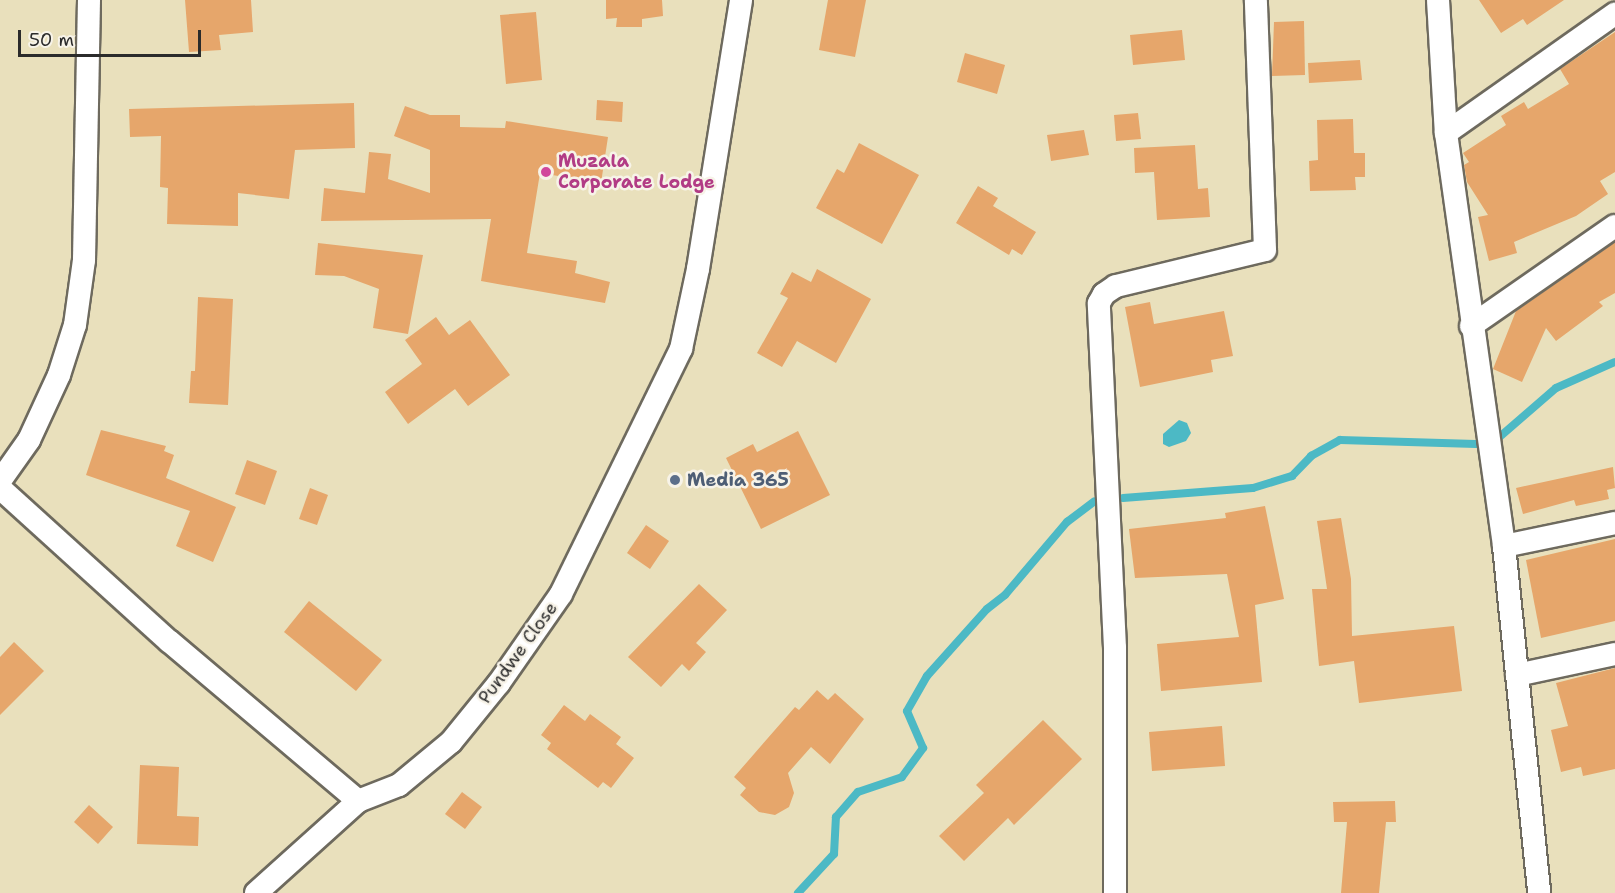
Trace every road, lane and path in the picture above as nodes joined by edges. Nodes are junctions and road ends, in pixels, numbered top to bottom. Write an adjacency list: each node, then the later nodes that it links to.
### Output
1 (89, 0): 9 (street)
2 (741, 0): 15 (street, Pundwe Close)
3 (1256, 0): 17 (street)
4 (1438, 0): 6 (street)
5 (1615, 14): 6 (street)
6 (1446, 133): 8 (street)
7 (1615, 226): 8 (street)
8 (1471, 326): 12 (street)
9 (0, 481)
10 (0, 488): 15 (street)
11 (1615, 523): 12 (street)
12 (1504, 546): 14 (street)
13 (1615, 654): 14 (street)
14 (1517, 675): 18 (street)
15 (358, 801): 16 (street)
16 (256, 893)
17 (1115, 893)
18 (1539, 893)

